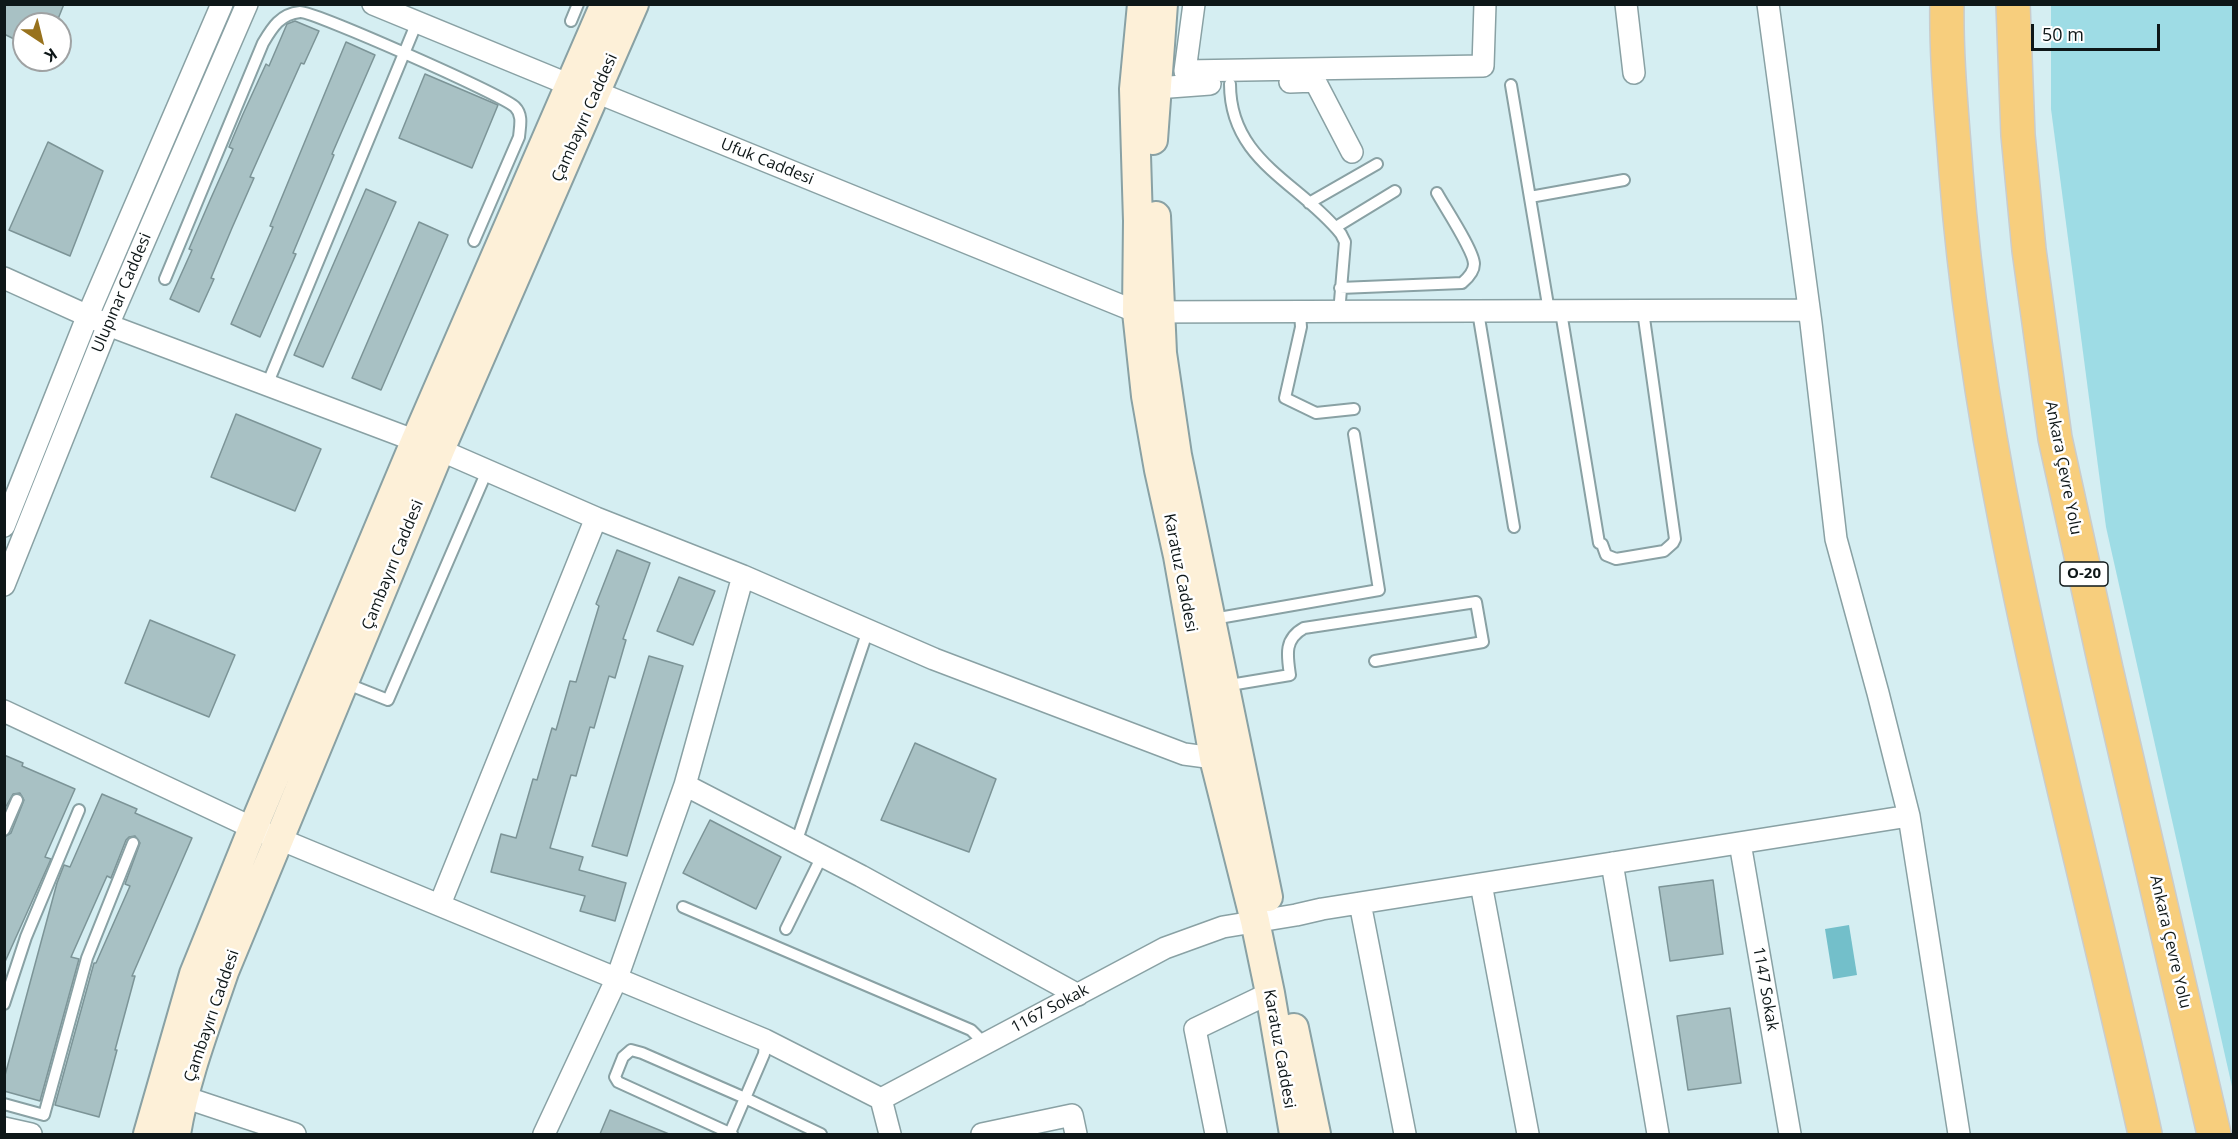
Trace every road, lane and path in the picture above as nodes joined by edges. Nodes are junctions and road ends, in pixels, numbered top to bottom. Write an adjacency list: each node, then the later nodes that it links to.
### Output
1 (222, 4): 42 (street, Ulupınar Caddesi)
2 (247, 4): 43 (street, Ulupınar Caddesi)
3 (373, 4): 16 (street, Ufuk Caddesi)
4 (578, 4): 15 (lane)
5 (606, 4): 21 (street, Çambayırı Caddesi)
6 (634, 4): 21 (street, Çambayırı Caddesi)
7 (1142, 4): 22 (street, Karatuz Caddesi)
8 (1162, 4): 22 (street)
9 (1194, 4): 10 (street)
10 (1485, 4)
11 (1626, 4): 18 (street)
12 (1768, 4): 35 (street)
13 (1947, 4): 108 (highway)
14 (2013, 4): 109 (highway, Ankara Çevre Yolu / O-20)
15 (571, 21)
16 (417, 22): 17 (lane); 21 (street, Ufuk Caddesi)
17 (403, 54): 31 (lane); 33 (lane); 44 (lane)
18 (1634, 73)
19 (1230, 84): 22 (street); 23 (street); 29 (lane)
20 (1511, 86): 28 (lane)
21 (583, 89): 39 (street, Ufuk Caddesi); 47 (street, Çambayırı Caddesi)
22 (1145, 89): 39 (street, Karatuz Caddesi)
23 (1352, 152)
24 (1377, 164): 29 (lane)
25 (1624, 180): 28 (lane)
26 (1395, 191): 30 (lane)
27 (1437, 193): 34 (lane)
28 (1530, 197): 36 (lane)
29 (1309, 203): 30 (lane)
30 (1336, 227): 34 (lane)
31 (474, 241)
32 (4, 278): 42 (street)
33 (165, 279)
34 (1340, 288): 41 (lane)
35 (1809, 310): 37 (street); 64 (street)
36 (1555, 311): 37 (street); 37 (lane); 38 (street)
37 (1643, 311)
38 (1478, 312): 41 (street); 51 (lane)
39 (1149, 313): 40 (street); 54 (street); 60 (street, Karatuz Caddesi)
40 (1300, 313): 41 (street); 45 (lane)
41 (1339, 313)
42 (88, 315): 43 (street); 50 (street, Ulupınar Caddesi)
43 (108, 325): 44 (street); 53 (street, Ulupınar Caddesi)
44 (267, 385): 47 (street)
45 (1354, 409)
46 (1354, 434): 54 (lane)
47 (427, 446): 48 (street); 57 (street, Çambayırı Caddesi); 65 (street, Çambayırı Caddesi)
48 (487, 471): 49 (street); 57 (lane)
49 (596, 518): 52 (street); 75 (street)
50 (4, 526)
51 (1514, 527)
52 (742, 576): 55 (street); 61 (street)
53 (4, 585)
54 (1210, 620): 58 (street)
55 (868, 630): 60 (street); 69 (lane)
56 (1375, 661): 58 (lane)
57 (345, 683): 67 (street, Çambayırı Caddesi)
58 (1224, 686): 77 (street)
59 (4, 711): 65 (street)
60 (1214, 758): 77 (street, Karatuz Caddesi)
61 (685, 785): 69 (street); 79 (street)
62 (16, 800): 66 (lane)
63 (80, 810): 82 (lane)
64 (1909, 816): 70 (street, 1167 Sokak); 107 (street)
65 (253, 828): 67 (street); 91 (street, Çambayırı Caddesi)
66 (4, 830)
67 (280, 839): 75 (street); 85 (street, Çambayırı Caddesi)
68 (133, 843): 88 (lane)
69 (796, 843): 71 (street)
70 (1740, 843): 72 (street, 1167 Sokak); 106 (street, 1147 Sokak)
71 (822, 856): 78 (lane); 81 (street)
72 (1612, 863): 73 (street, 1167 Sokak); 105 (street)
73 (1481, 884): 74 (street, 1167 Sokak); 104 (street)
74 (1360, 903): 77 (street, 1167 Sokak); 103 (street)
75 (440, 904): 79 (street)
76 (683, 907): 84 (lane)
77 (1264, 920): 80 (street, Karatuz Caddesi); 81 (street, 1167 Sokak); 102 (street, Karatuz Caddesi)
78 (786, 929)
79 (617, 978): 83 (street); 94 (street)
80 (1270, 993): 100 (street); 101 (street, Karatuz Caddesi)
81 (1078, 995): 84 (street, 1167 Sokak)
82 (4, 1004)
83 (765, 1040): 86 (lane); 87 (street)
84 (983, 1045): 87 (street, 1167 Sokak)
85 (184, 1097): 92 (street, Çambayırı Caddesi); 93 (street)
86 (745, 1098): 95 (lane); 95 (lane); 96 (lane)
87 (881, 1099): 97 (street)
88 (4, 1104)
89 (4, 1128): 90 (street)
90 (31, 1134)
91 (148, 1134)
92 (176, 1134)
93 (295, 1134)
94 (544, 1134)
95 (731, 1134)
96 (821, 1134)
97 (890, 1134)
98 (982, 1134): 99 (street)
99 (1076, 1134)
100 (1216, 1134)
101 (1294, 1134)
102 (1316, 1134)
103 (1405, 1134)
104 (1528, 1134)
105 (1658, 1134)
106 (1790, 1134)
107 (1959, 1134)
108 (2145, 1134)
109 (2214, 1134)

